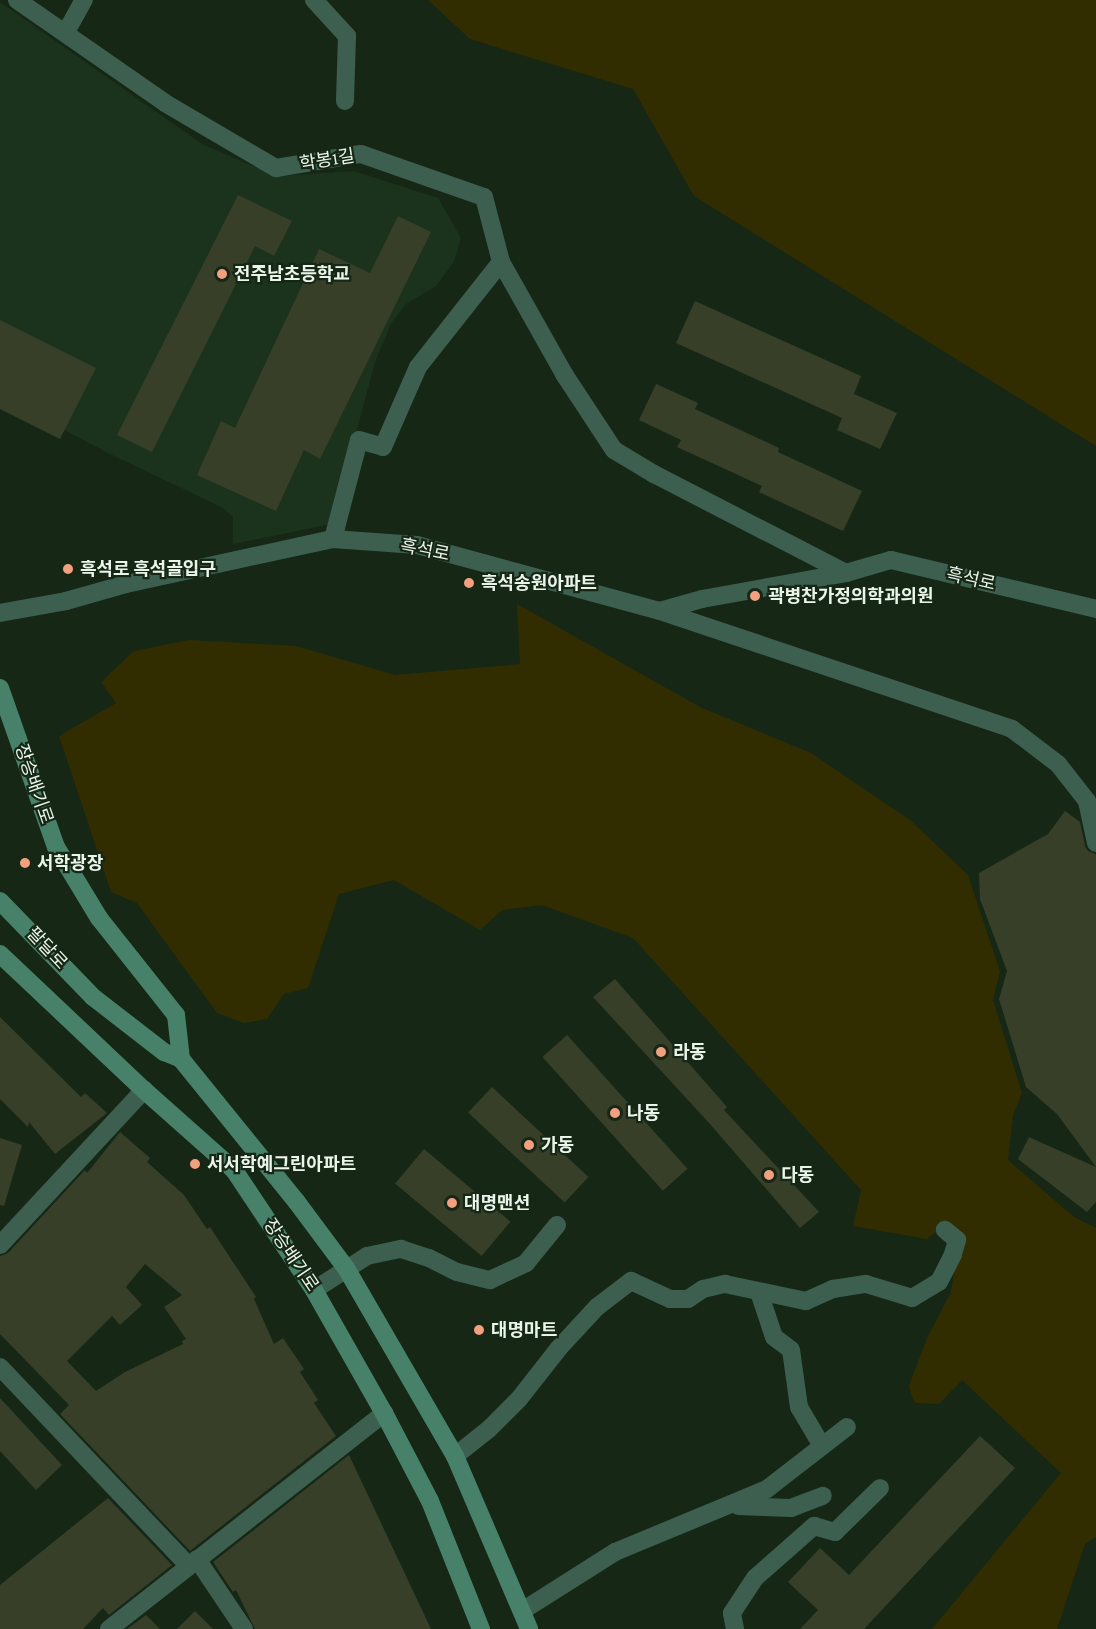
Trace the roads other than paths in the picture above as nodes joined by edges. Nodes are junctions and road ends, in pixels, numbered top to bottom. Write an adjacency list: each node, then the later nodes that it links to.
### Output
1 (17, 0): 4 (street, 학봉1길)
2 (84, 0): 4 (street)
3 (314, 0): 5 (street)
4 (66, 32): 6 (street, 학봉1길)
5 (345, 101)
6 (501, 262): 7 (street); 8 (street, 학봉1길)
7 (333, 539): 10 (street, 흑석로); 11 (street, 흑석로)
8 (846, 573): 9 (street, 흑석로); 10 (street, 흑석로)
9 (1096, 609)
10 (660, 611): 13 (street)
11 (0, 613)
12 (0, 688): 17 (street, 장승배기로)
13 (1096, 843)
14 (0, 901): 16 (street, 팔달로)
15 (0, 954): 18 (street, 장승배기로)
16 (93, 997): 17 (street, 장승배기로)
17 (181, 1059): 22 (street, 장승배기로)
18 (144, 1090): 21 (street); 23 (street, 장승배기로)
19 (557, 1225): 22 (street)
20 (945, 1230): 24 (street)
21 (0, 1245)
22 (346, 1268): 23 (street); 29 (street, 장승배기로)
23 (314, 1290): 26 (street, 장승배기로)
24 (759, 1292): 28 (street); 29 (street)
25 (0, 1367): 33 (street)
26 (384, 1413): 33 (street); 37 (street, 장승배기로)
27 (847, 1427): 28 (street)
28 (822, 1446): 32 (street)
29 (455, 1455): 34 (street, 장승배기로)
30 (880, 1488): 39 (street)
31 (823, 1496): 32 (street)
32 (733, 1505): 34 (street)
33 (193, 1562): 35 (street); 36 (street)
34 (522, 1611): 38 (street, 장승배기로)
35 (109, 1629)
36 (244, 1629)
37 (481, 1629)
38 (529, 1629)
39 (735, 1629)

